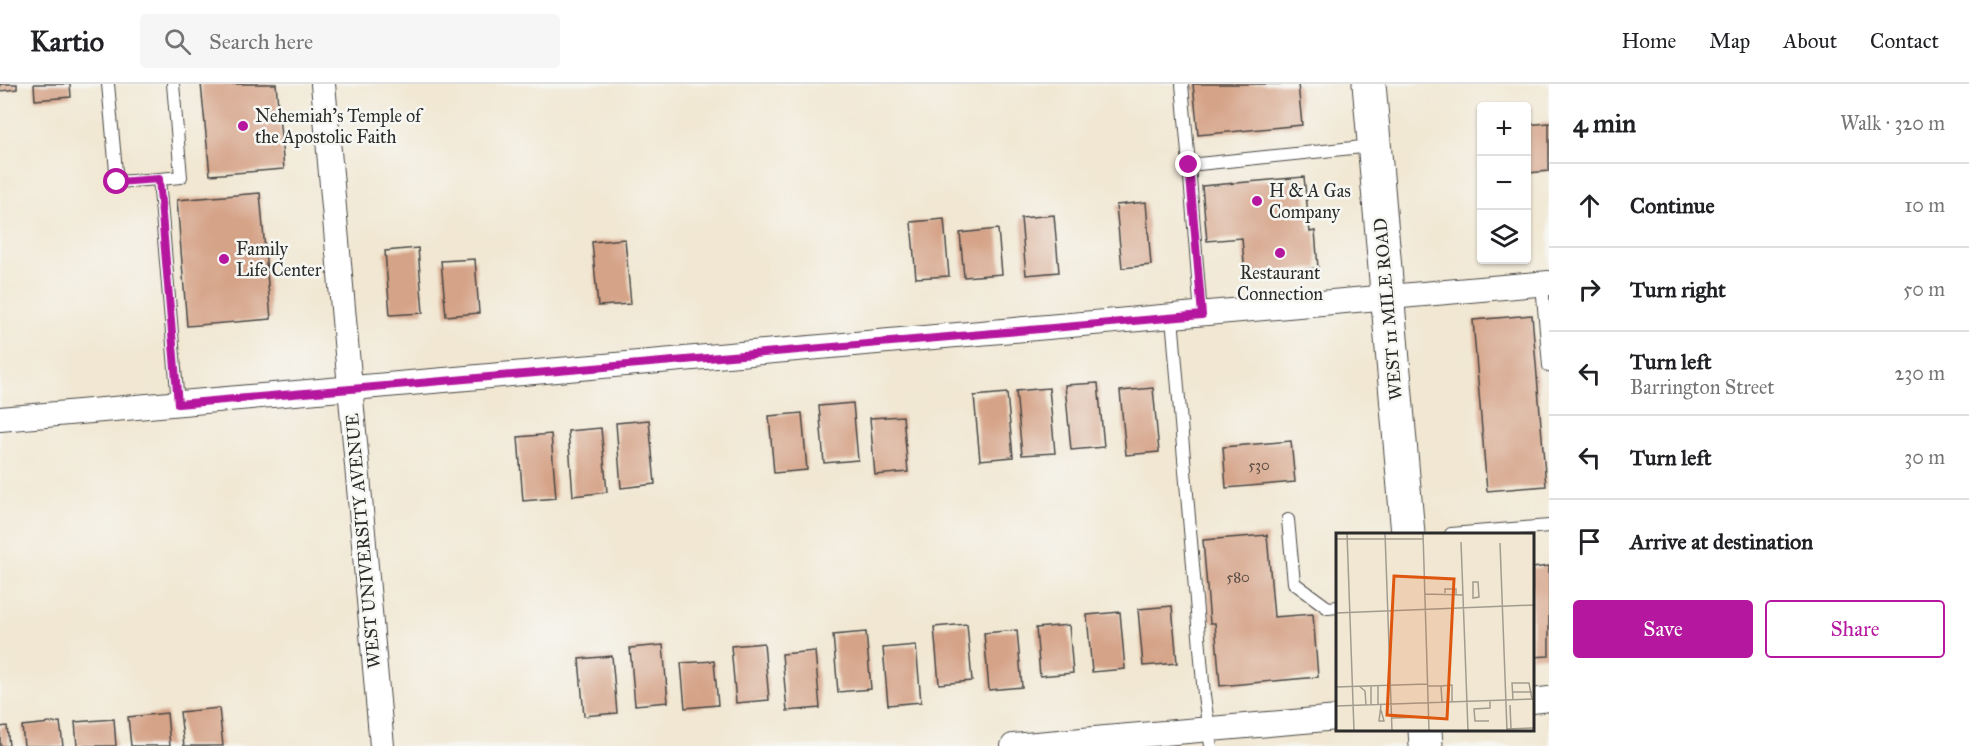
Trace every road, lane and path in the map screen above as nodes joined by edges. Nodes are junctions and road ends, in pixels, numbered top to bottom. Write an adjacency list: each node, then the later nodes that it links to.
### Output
1 (108, 84): 8 (lane)
2 (173, 84): 8 (lane)
3 (323, 84): 14 (street, WEST UNIVERSITY AVENUE)
4 (1182, 84): 7 (lane)
5 (1369, 84): 6 (main road, WEST 11 MILE ROAD)
6 (1374, 146): 7 (lane); 10 (main road, WEST 11 MILE ROAD)
7 (1189, 165): 11 (lane)
8 (159, 179): 15 (lane)
9 (1546, 283): 10 (street); 13 (lane)
10 (1386, 298): 11 (street); 19 (main road, WEST 11 MILE ROAD)
11 (1202, 315): 12 (street)
12 (1172, 317): 14 (street); 26 (lane)
13 (1549, 366)
14 (350, 389): 15 (street); 27 (street, WEST UNIVERSITY AVENUE)
15 (178, 404): 16 (street)
16 (0, 419)
17 (1288, 520): 21 (lane)
18 (1549, 526): 20 (lane)
19 (1408, 533)
20 (1463, 533)
21 (1336, 607)
22 (1549, 699): 23 (street)
23 (1534, 700)
24 (1336, 718): 26 (street)
25 (1425, 731): 29 (main road)
26 (1211, 737): 28 (street)
27 (382, 746)
28 (1013, 746)
29 (1426, 746)

